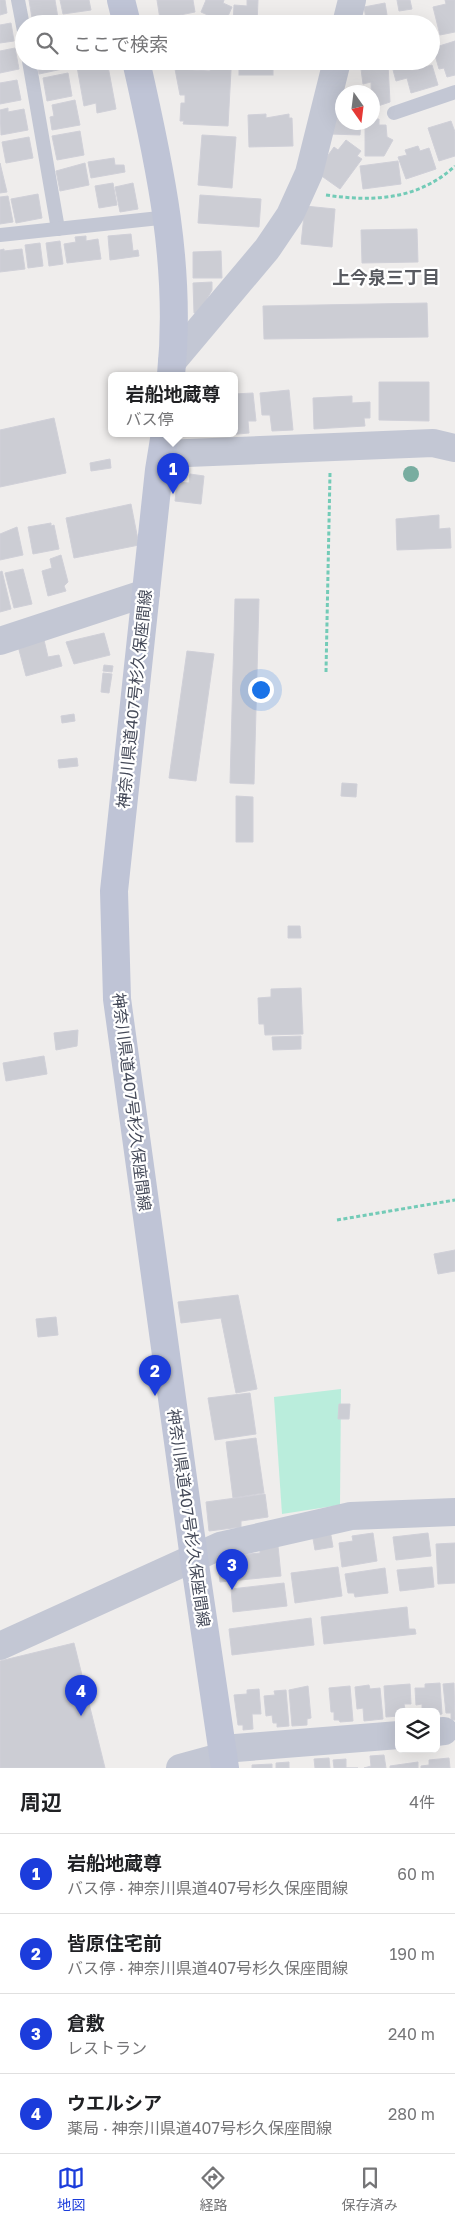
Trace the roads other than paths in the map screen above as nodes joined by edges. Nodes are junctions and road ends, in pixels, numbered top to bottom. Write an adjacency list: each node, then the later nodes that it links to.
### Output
1 (18, 0): 4 (lane)
2 (121, 0): 5 (main road)
3 (352, 0): 6 (street)
4 (21, 15)
5 (125, 15)
6 (348, 15)
7 (31, 70): 13 (lane)
8 (138, 70): 12 (main road)
9 (335, 70): 15 (street)
10 (455, 92): 11 (lane)
11 (394, 113)
12 (169, 217): 13 (lane); 15 (main road)
13 (58, 229): 14 (lane)
14 (0, 235)
15 (172, 369)
16 (164, 443): 17 (street); 18 (main road, 神奈川県道407号杉久保座間線)
17 (455, 448)
18 (146, 593): 19 (street); 21 (main road, 神奈川県道407号杉久保座間線)
19 (0, 641)
20 (455, 1512): 21 (street)
21 (194, 1558): 22 (street); 24 (main road, 神奈川県道407号杉久保座間線)
22 (0, 1646)
23 (395, 1736): 24 (street)
24 (224, 1758): 25 (street)
25 (180, 1768)

